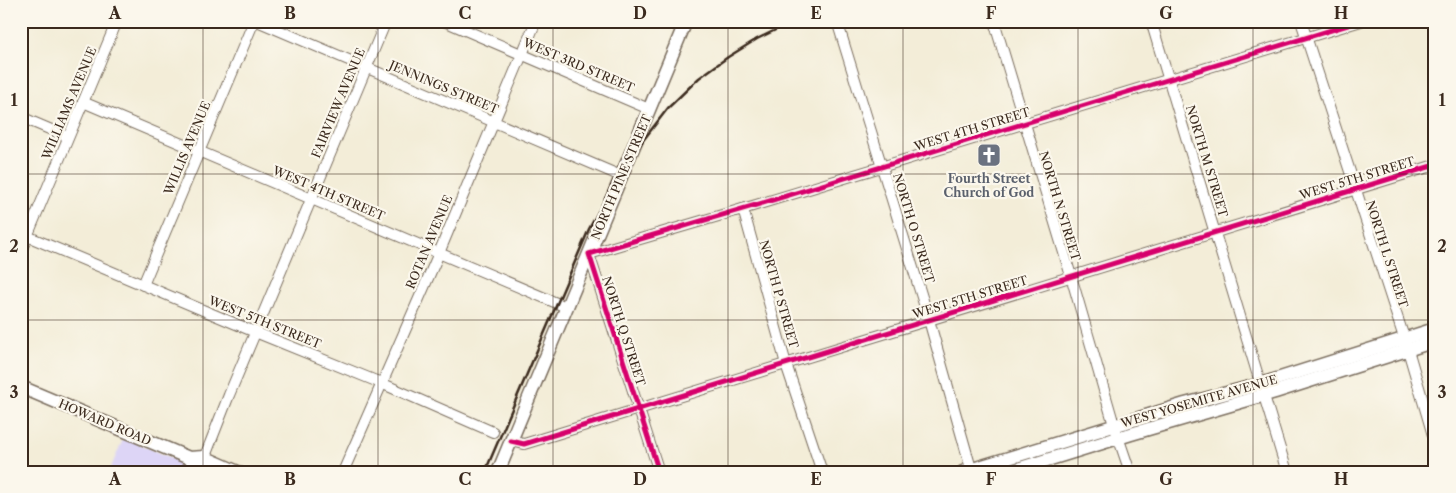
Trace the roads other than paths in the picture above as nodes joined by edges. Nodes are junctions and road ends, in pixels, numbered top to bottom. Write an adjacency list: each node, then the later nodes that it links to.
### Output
1 (117, 21): 16 (street, WILLIAMS AVENUE)
2 (255, 21): 14 (street, JENNINGS STREET); 22 (street, WILLIS AVENUE)
3 (386, 21): 14 (street, FAIRVIEW AVENUE)
4 (444, 21): 13 (street, WEST 3RD STREET)
5 (536, 21): 13 (street, ROTAN AVENUE)
6 (686, 21): 17 (main road, NORTH PINE STREET)
7 (837, 21): 24 (street, NORTH O STREET)
8 (994, 21): 20 (street, NORTH N STREET)
9 (1151, 21): 15 (street, NORTH M STREET)
10 (1300, 21): 12 (street, NORTH L STREET)
11 (1361, 21): 12 (street, WEST 4TH STREET)
12 (1306, 38): 15 (street, WEST 4TH STREET); 26 (street, NORTH L STREET)
13 (522, 55): 17 (street, WEST 3RD STREET); 19 (street, ROTAN AVENUE)
14 (366, 68): 19 (street, JENNINGS STREET); 27 (street, FAIRVIEW AVENUE)
15 (1169, 80): 20 (street, WEST 4TH STREET); 29 (street, NORTH M STREET)
16 (83, 102): 21 (street, WILLIAMS AVENUE); 22 (street, WEST 4TH STREET)
17 (649, 109): 25 (main road, NORTH PINE STREET)
18 (21, 117): 21 (street)
19 (494, 122): 25 (street, JENNINGS STREET); 32 (street, ROTAN AVENUE)
20 (1025, 123): 24 (street, WEST 4TH STREET); 34 (street, NORTH N STREET)
21 (68, 138): 30 (street, WILLIAMS AVENUE)
22 (199, 151): 27 (street, WEST 4TH STREET); 35 (street, WILLIS AVENUE)
23 (1435, 165): 26 (street, WEST 5TH STREET)
24 (882, 166): 28 (street, WEST 4TH STREET); 37 (street, NORTH O STREET)
25 (621, 176): 33 (main road, NORTH PINE STREET)
26 (1355, 189): 29 (street, WEST 5TH STREET); 41 (street, NORTH L STREET)
27 (311, 199): 32 (street, WEST 4TH STREET); 39 (street, FAIRVIEW AVENUE)
28 (743, 209): 33 (street, WEST 4TH STREET); 42 (street, NORTH P STREET)
29 (1215, 232): 34 (street, WEST 5TH STREET); 45 (street, NORTH M STREET)
30 (27, 236): 31 (street, WILLIAMS AVENUE); 35 (street, WEST 5TH STREET)
31 (21, 251)
32 (439, 253): 36 (street, WEST 4TH STREET); 43 (street, ROTAN AVENUE)
33 (589, 254): 36 (main road, NORTH PINE STREET); 46 (street, NORTH Q STREET)
34 (1071, 276): 37 (street, WEST 5TH STREET); 47 (street, NORTH N STREET)
35 (143, 285): 39 (street, WEST 5TH STREET)
36 (566, 307): 50 (main road, NORTH PINE STREET)
37 (929, 320): 42 (street, WEST 5TH STREET); 54 (street, NORTH O STREET)
38 (1435, 328): 41 (main road, WEST YOSEMITE AVENUE)
39 (255, 332): 43 (street, WEST 5TH STREET); 52 (street, FAIRVIEW AVENUE)
40 (1435, 341): 41 (main road, WEST YOSEMITE AVENUE)
41 (1406, 344): 45 (main road, WEST YOSEMITE AVENUE); 51 (street, NORTH L STREET)
42 (786, 364): 46 (street, WEST 5TH STREET); 58 (street, NORTH P STREET)
43 (381, 383): 48 (street, WEST 5TH STREET); 56 (street, ROTAN AVENUE)
44 (21, 387): 52 (main road, HOWARD ROAD)
45 (1262, 389): 47 (main road, WEST YOSEMITE AVENUE); 49 (main road, WEST YOSEMITE AVENUE); 61 (street, NORTH M STREET)
46 (638, 409): 50 (street, WEST 5TH STREET); 57 (street, NORTH Q STREET)
47 (1114, 425): 49 (street, NORTH N STREET); 54 (main road, WEST YOSEMITE AVENUE)
48 (493, 432)
49 (1119, 437): 59 (main road, WEST YOSEMITE AVENUE); 60 (street, NORTH N STREET)
50 (511, 441): 53 (main road, NORTH PINE STREET)
51 (1435, 442)
52 (203, 467): 55 (main road, HOWARD ROAD)
53 (502, 468)
54 (969, 471)
55 (238, 472)
56 (343, 472)
57 (659, 472)
58 (822, 472)
59 (1008, 472)
60 (1130, 472)
61 (1287, 472)

